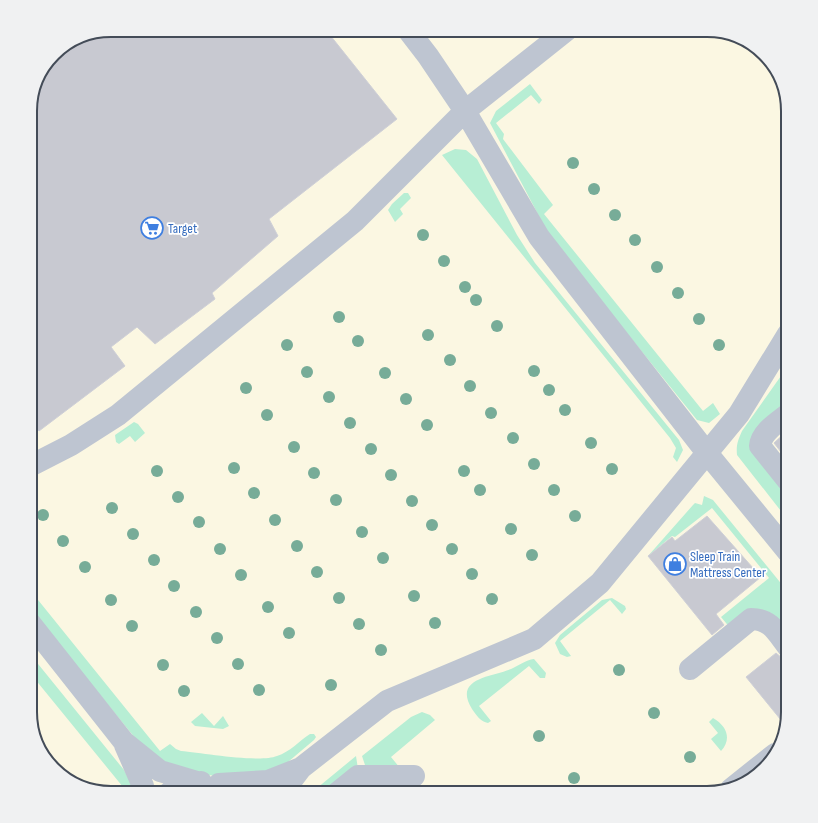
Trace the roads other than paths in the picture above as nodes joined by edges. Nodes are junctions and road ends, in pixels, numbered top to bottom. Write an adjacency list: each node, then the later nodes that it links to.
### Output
1 (413, 37): 3 (lane)
2 (558, 37): 3 (lane)
3 (464, 111): 6 (lane); 7 (lane)
4 (781, 345): 6 (lane)
5 (781, 420): 8 (lane)
6 (707, 453): 9 (lane); 14 (lane)
7 (37, 462)
8 (781, 472)
9 (781, 543)
10 (37, 632): 13 (lane)
11 (781, 638): 12 (lane)
12 (690, 669)
13 (124, 742): 16 (lane); 18 (lane)
14 (301, 768): 17 (lane); 21 (lane)
15 (414, 776): 22 (lane)
16 (197, 782): 17 (lane); 19 (lane)
17 (219, 784): 20 (lane)
18 (143, 786)
19 (183, 786)
20 (223, 786)
21 (287, 786)
22 (346, 786)

